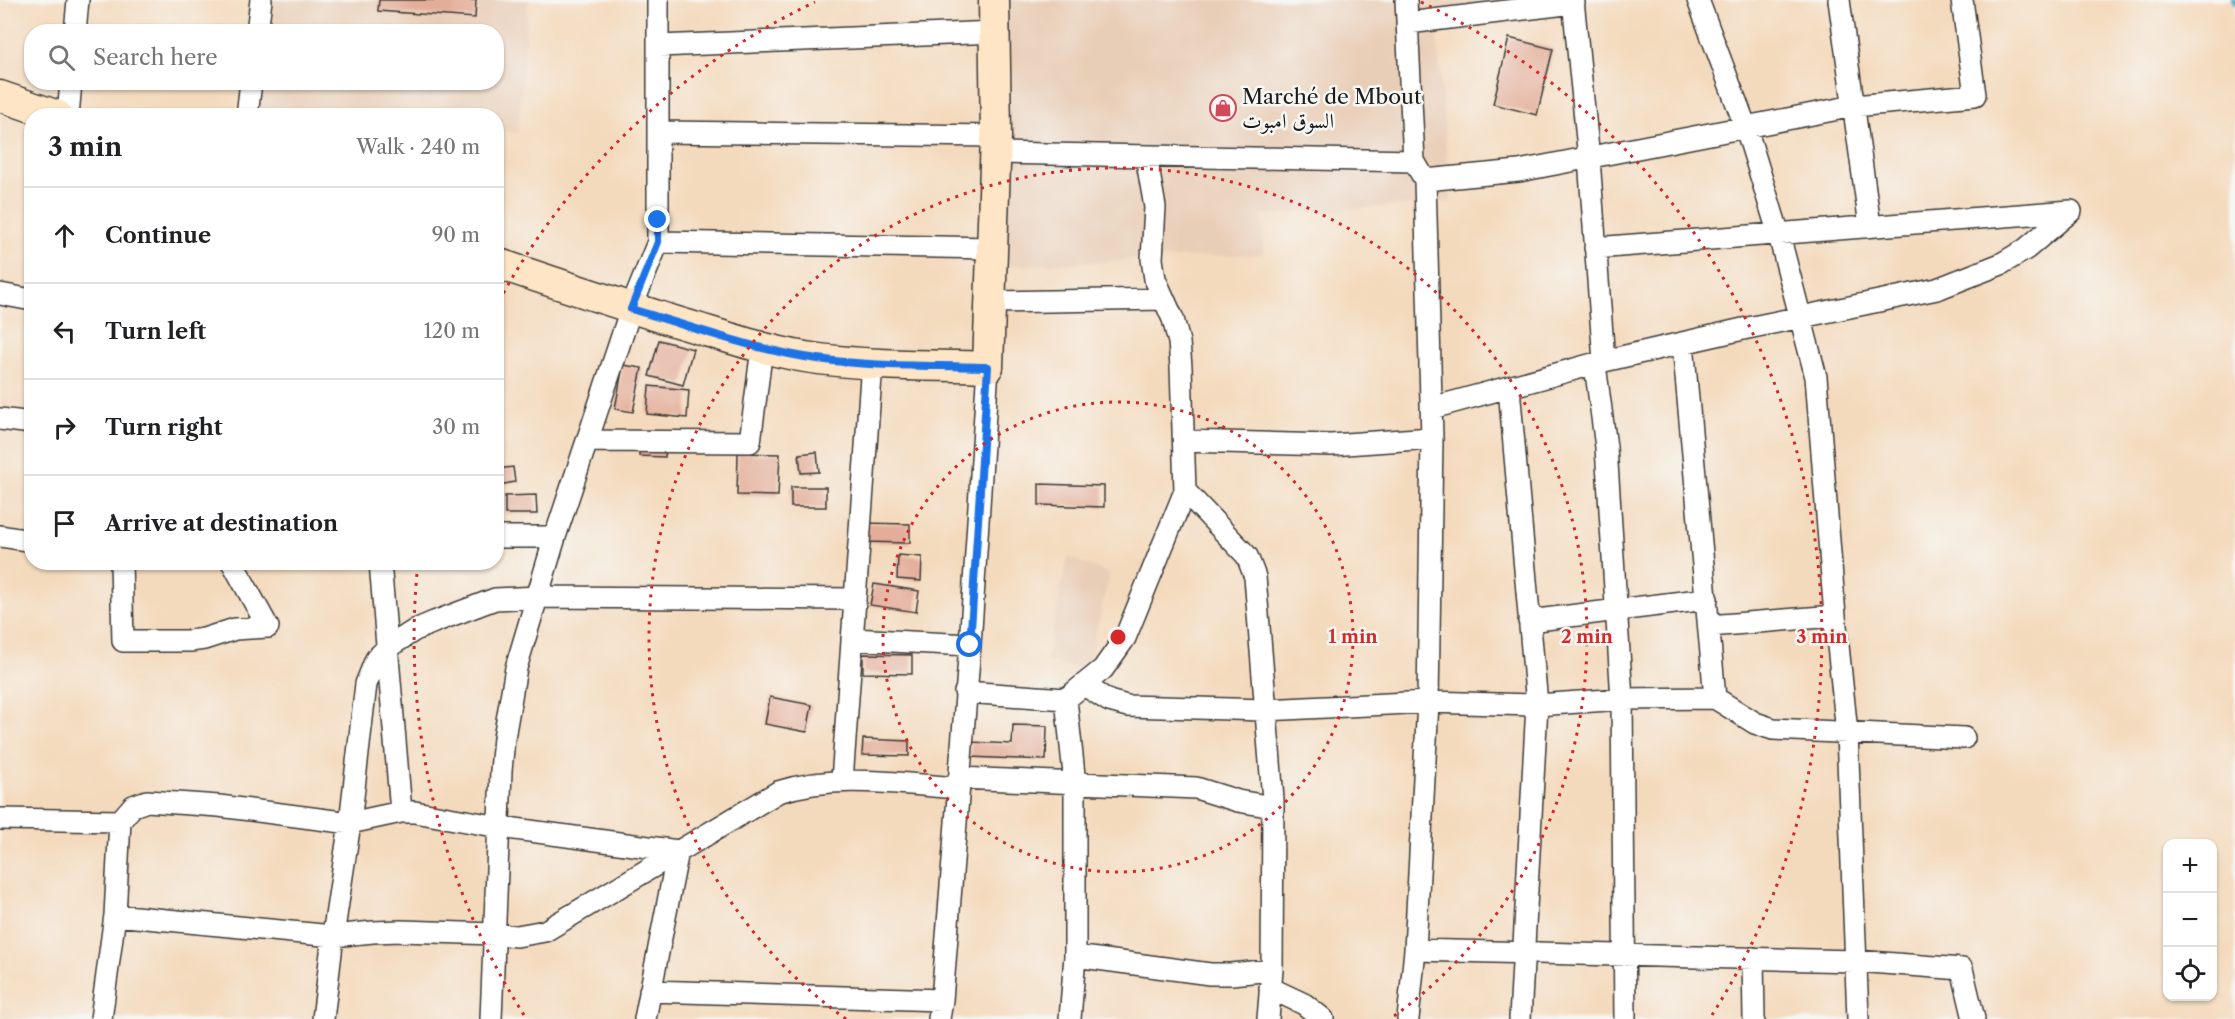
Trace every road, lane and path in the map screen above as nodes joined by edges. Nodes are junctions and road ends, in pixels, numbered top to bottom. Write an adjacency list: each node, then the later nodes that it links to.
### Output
1 (78, 0): 11 (street)
2 (261, 0): 12 (street)
3 (658, 0): 14 (street)
4 (994, 0): 13 (main road)
5 (1406, 0): 10 (street)
6 (1698, 0): 22 (street)
7 (1839, 0): 18 (street)
8 (1962, 0): 18 (street)
9 (1574, 2): 10 (street); 26 (street)
10 (1408, 23): 27 (street)
11 (76, 24)
12 (258, 24)
13 (995, 32): 14 (street); 24 (main road)
14 (659, 46): 23 (street)
15 (70, 90): 20 (street)
16 (250, 90): 21 (street)
17 (0, 96): 19 (main road)
18 (1854, 106): 22 (street); 29 (street)
19 (35, 108)
20 (69, 108)
21 (248, 108)
22 (1746, 128): 26 (street); 30 (street)
23 (659, 132): 24 (street); 31 (street)
24 (996, 145): 25 (street); 32 (main road)
25 (1146, 156): 27 (street); 37 (street)
26 (1589, 159): 28 (street); 33 (street)
27 (1414, 161): 28 (street)
28 (1425, 180): 47 (street)
29 (1870, 226): 30 (street); 40 (street)
30 (1779, 235): 33 (street); 40 (street)
31 (658, 242): 32 (street); 39 (street)
32 (993, 248): 38 (main road)
33 (1595, 248): 44 (street)
34 (504, 266): 39 (main road)
35 (0, 294): 36 (street)
36 (24, 298)
37 (1163, 299): 38 (street); 52 (street)
38 (991, 302): 45 (main road)
39 (631, 309): 42 (main road); 51 (street)
40 (1800, 317): 41 (street); 65 (street)
41 (1683, 343): 44 (street); 62 (street)
42 (762, 348): 43 (main road); 51 (street)
43 (872, 363): 45 (main road); 63 (street)
44 (1599, 363): 46 (street); 64 (street)
45 (988, 367): 69 (street)
46 (1509, 388): 47 (street); 66 (street)
47 (1432, 408): 50 (street)
48 (0, 419): 49 (street)
49 (24, 422)
50 (1432, 438): 52 (street); 76 (street)
51 (587, 441): 56 (street)
52 (1185, 441): 53 (street)
53 (1185, 491): 71 (street); 78 (street)
54 (0, 536): 57 (street)
55 (504, 537): 56 (street)
56 (555, 537): 61 (street)
57 (24, 540)
58 (121, 570): 59 (street)
59 (236, 570)
60 (381, 570): 70 (street)
61 (538, 597): 63 (street); 70 (street); 89 (street)
62 (1707, 598): 64 (street); 67 (street)
63 (855, 599): 68 (street)
64 (1616, 610): 66 (street); 75 (street)
65 (1835, 616): 67 (street); 79 (street)
66 (1529, 621): 77 (street)
67 (1709, 626): 73 (street)
68 (852, 639): 69 (street); 81 (street)
69 (970, 645): 72 (street)
70 (387, 648): 85 (street); 88 (street)
71 (1083, 685): 74 (street); 78 (street)
72 (965, 692): 74 (street); 82 (street)
73 (1715, 698): 75 (street); 79 (street)
74 (1066, 699): 83 (street)
75 (1622, 699): 77 (street); 96 (street)
76 (1428, 702): 77 (street); 78 (street); 94 (street)
77 (1537, 705): 95 (street)
78 (1266, 710): 84 (street)
79 (1848, 733): 80 (street); 99 (street)
80 (1964, 738)
81 (842, 781): 82 (street); 90 (street)
82 (959, 783): 83 (street); 102 (street)
83 (1075, 784): 84 (street); 97 (street)
84 (1273, 807): 100 (street)
85 (401, 812): 88 (street); 89 (street)
86 (0, 819): 87 (street)
87 (120, 821): 88 (street); 91 (street)
88 (350, 823): 93 (street)
89 (500, 826): 90 (street); 92 (street)
90 (678, 851): 92 (street); 101 (street)
91 (115, 915): 93 (street); 103 (street)
92 (495, 934): 93 (street); 105 (street)
93 (333, 936): 104 (street)
94 (1415, 950): 95 (street); 110 (street)
95 (1523, 953): 96 (street); 111 (street)
96 (1625, 955): 98 (street); 112 (street)
97 (1075, 956): 100 (street); 107 (street)
98 (1753, 958): 99 (street); 113 (street)
99 (1856, 961): 114 (street); 115 (street)
100 (1271, 979): 108 (street); 109 (street)
101 (650, 991): 102 (street); 106 (street)
102 (940, 1009)
103 (101, 1019)
104 (323, 1019)
105 (490, 1019)
106 (645, 1019)
107 (1070, 1019)
108 (1268, 1019)
109 (1323, 1019)
110 (1408, 1019)
111 (1520, 1019)
112 (1625, 1019)
113 (1754, 1019)
114 (1858, 1019)
115 (1974, 1019)

